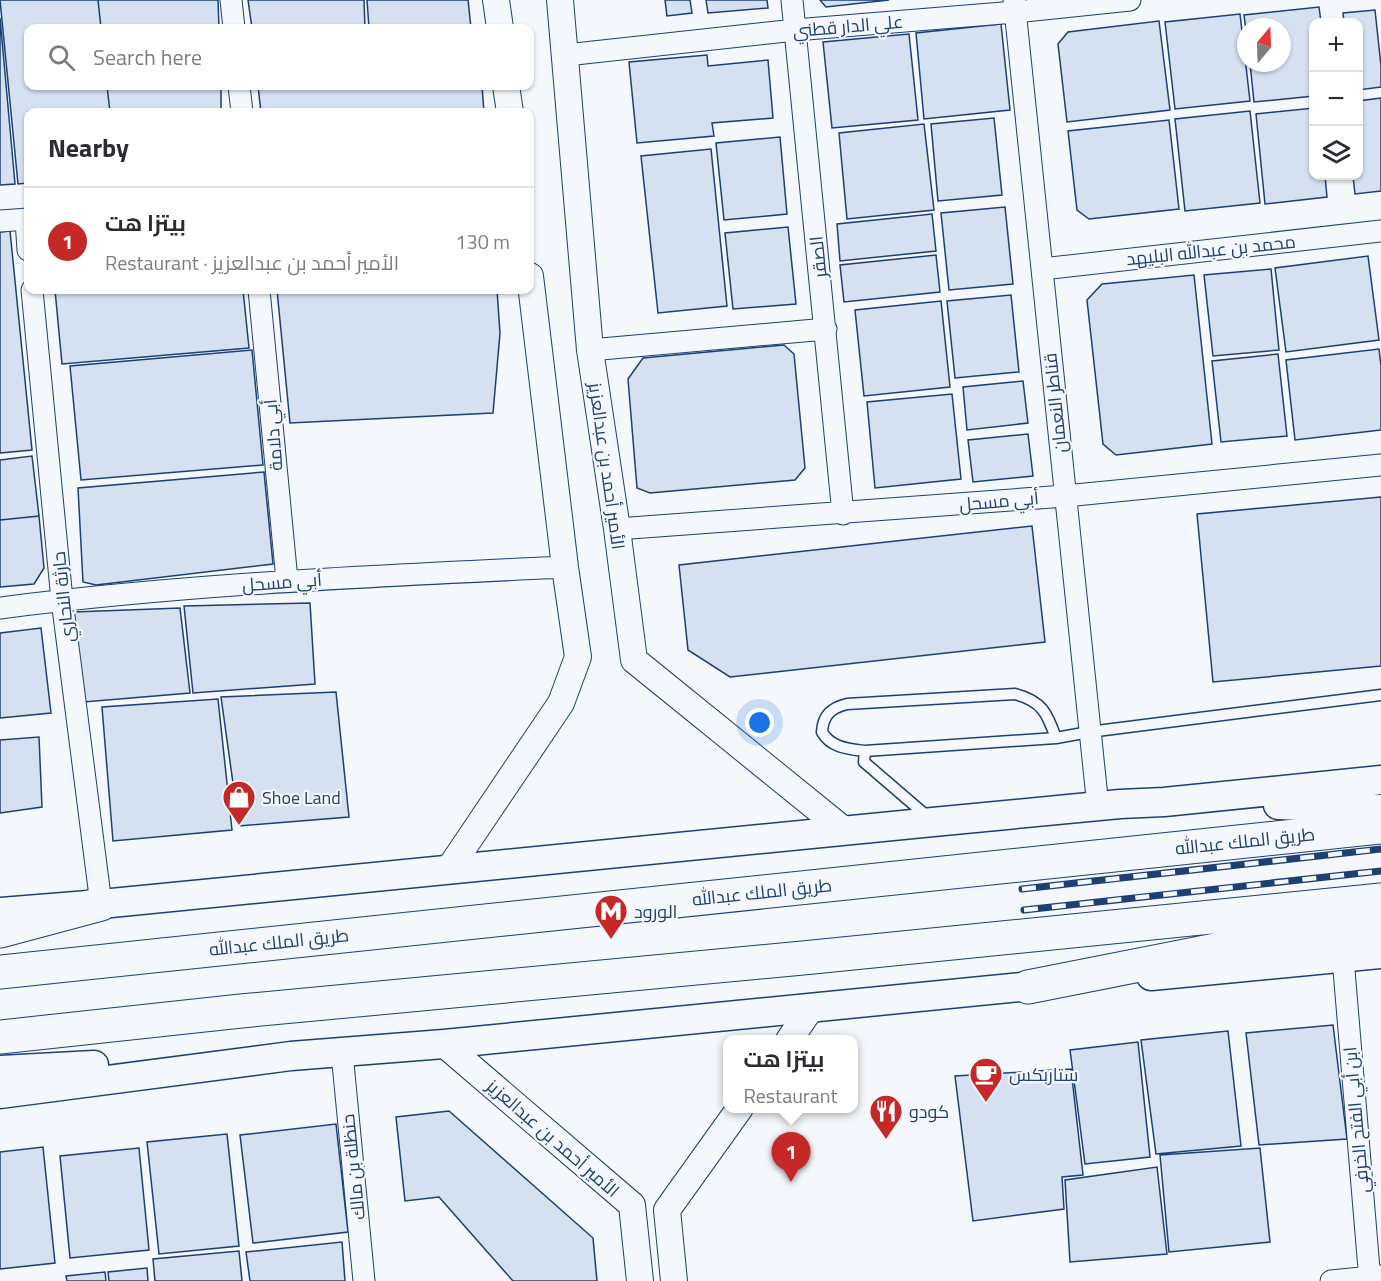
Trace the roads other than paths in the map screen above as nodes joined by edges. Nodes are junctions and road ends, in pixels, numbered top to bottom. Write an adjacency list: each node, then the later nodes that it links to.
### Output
1 (231, 0): 7 (street)
2 (496, 0): 8 (street)
3 (560, 0): 10 (street, الأمير أحمد بن عبدالعزيز)
4 (792, 0): 9 (street, الصقر)
5 (1130, 0): 6 (street, علي الدار قطني)
6 (1015, 6): 9 (street, علي الدار قطني); 18 (street, قناطر النعمان)
7 (234, 24)
8 (499, 24)
9 (795, 30): 10 (street, علي الدار قطني); 22 (street, الصقر)
10 (566, 55): 23 (street, الأمير أحمد بن عبدالعزيز)
11 (239, 90): 13 (street)
12 (507, 90): 14 (street)
13 (242, 108)
14 (509, 108)
15 (24, 219): 16 (street)
16 (0, 221)
17 (1381, 231): 18 (street, محمد بن عبدالله البليهد)
18 (1042, 269): 25 (street, قناطر النعمان)
19 (32, 294): 30 (street, حارثة النجاري)
20 (259, 294): 29 (street, أبي دلامة)
21 (532, 294): 28 (street)
22 (826, 329): 23 (street); 26 (street, الصقر)
23 (590, 350): 27 (street, الأمير أحمد بن عبدالعزيز)
24 (1381, 465): 25 (street, أبي مسحل)
25 (1065, 496): 26 (street, أبي مسحل); 33 (street, قناطر النعمان)
26 (843, 514): 27 (street, أبي مسحل)
27 (617, 529): 42 (street, الأمير أحمد بن عبدالعزيز)
28 (565, 567): 29 (street, أبي مسحل); 43 (street)
29 (287, 580): 30 (street, أبي مسحل)
30 (62, 600): 31 (street, أبي مسحل); 45 (street, حارثة النجاري)
31 (0, 608)
32 (1381, 695): 33 (lane)
33 (1089, 732): 34 (lane); 38 (street, قناطر النعمان)
34 (1056, 738): 35 (lane); 35 (lane)
35 (866, 751): 40 (lane)
36 (1381, 780): 37 (main road)
37 (1164, 802): 38 (main road); 39 (main road)
38 (1098, 807): 40 (main road)
39 (1381, 809)
40 (933, 822): 42 (main road)
41 (1381, 826): 51 (highway, طريق الملك عبدالله)
42 (845, 831): 43 (main road)
43 (449, 869): 45 (main road)
44 (1381, 900): 55 (highway)
45 (101, 904): 46 (main road); 48 (highway)
46 (0, 912)
47 (1381, 924): 52 (highway)
48 (0, 931)
49 (1381, 954): 50 (main road)
50 (1343, 958): 52 (main road); 62 (street, ابن أبي الفتح الخرفي)
51 (0, 972)
52 (1028, 987): 53 (main road)
53 (811, 1008): 54 (street); 56 (main road)
54 (792, 1035)
55 (0, 1037)
56 (444, 1044): 57 (main road); 64 (street, الأمير أحمد بن عبدالعزيز)
57 (342, 1053): 58 (main road); 63 (street, حنظلة بن مالك)
58 (291, 1056): 59 (main road); 60 (main road)
59 (0, 1070)
60 (0, 1094)
61 (736, 1113): 65 (street)
62 (1374, 1278): 66 (street)
63 (364, 1281)
64 (640, 1281)
65 (674, 1281)
66 (1331, 1281)

